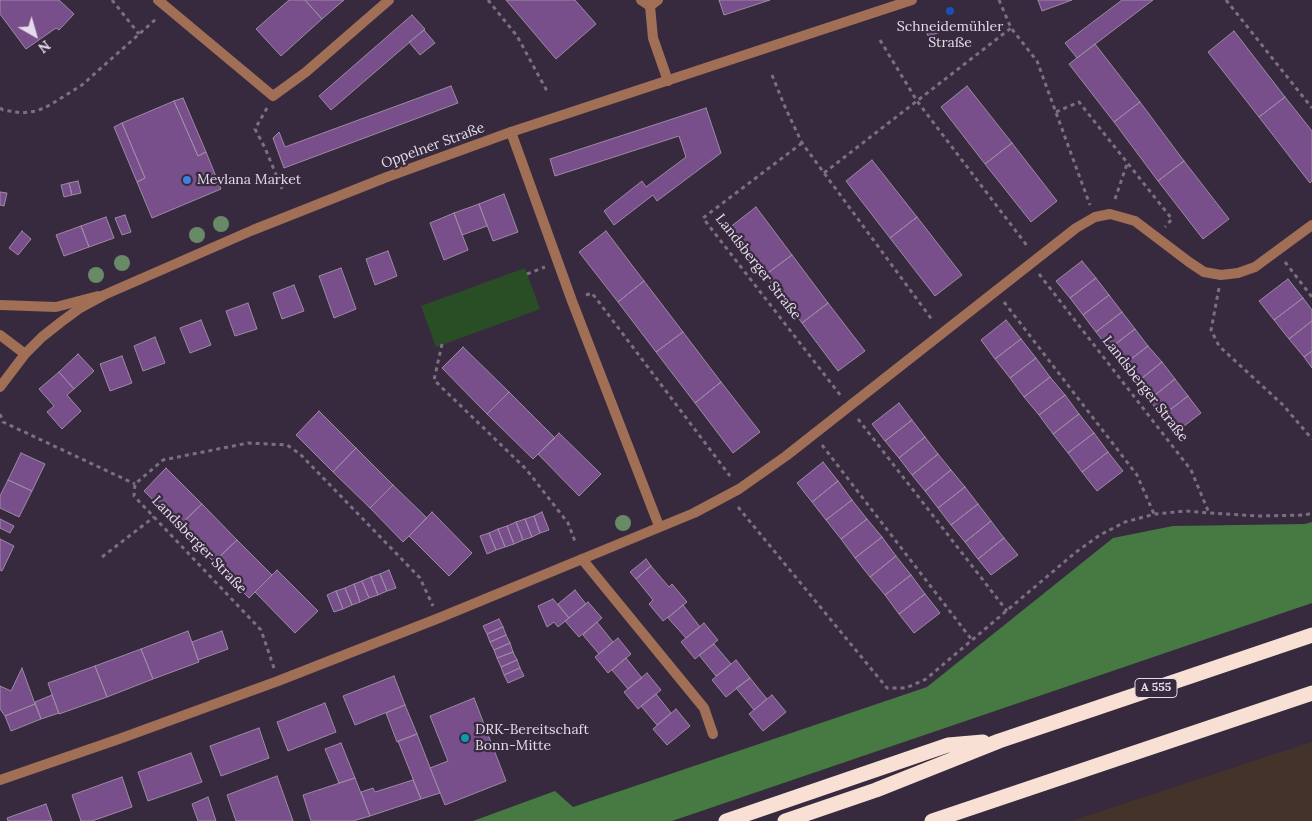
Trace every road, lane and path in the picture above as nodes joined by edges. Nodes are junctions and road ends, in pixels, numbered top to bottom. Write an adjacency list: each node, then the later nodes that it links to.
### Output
1 (112, 0): 12 (path)
2 (158, 0): 10 (street)
3 (389, 0): 17 (street)
4 (488, 0): 16 (path)
5 (641, 0): 9 (street)
6 (912, 0): 15 (street, Oppelner Straße)
7 (999, 0): 11 (path)
8 (1226, 0): 20 (path)
9 (654, 3): 15 (street)
10 (168, 8): 12 (path); 17 (street)
11 (1011, 28): 18 (path); 21 (path)
12 (139, 34): 19 (path)
13 (880, 40): 18 (path, Landsberger Straße)
14 (772, 75): 23 (path)
15 (668, 81): 22 (street, Oppelner Straße)
16 (547, 91)
17 (273, 96): 26 (path)
18 (917, 101): 25 (path); 32 (path, Landsberger Straße)
19 (0, 108)
20 (1312, 108)
21 (1056, 112): 24 (path); 28 (path)
22 (511, 132): 35 (street, Oppelner Straße); 37 (street)
23 (802, 143): 25 (path); 44 (path, Landsberger Straße)
24 (1127, 164): 27 (path); 30 (path)
25 (824, 173): 39 (path)
26 (282, 189)
27 (1110, 214): 28 (street); 30 (street)
28 (1095, 217): 32 (street)
29 (1312, 225): 31 (street)
30 (1156, 238): 33 (street)
31 (1276, 252): 33 (street); 36 (path)
32 (1034, 261): 34 (street); 51 (path, Landsberger Straße)
33 (1221, 275): 47 (path)
34 (996, 291): 39 (street); 53 (path)
35 (104, 295): 38 (street); 42 (street, Oppelner Straße)
36 (1312, 297)
37 (572, 301): 49 (path); 55 (street)
38 (0, 306)
39 (942, 334): 44 (street)
40 (0, 335): 42 (street)
41 (442, 344): 57 (path)
42 (26, 354): 43 (street, Oppelner Straße)
43 (0, 387)
44 (849, 407): 46 (street); 58 (path, Landsberger Straße)
45 (0, 414): 48 (path)
46 (814, 434): 49 (street); 61 (path)
47 (1312, 439)
48 (136, 484): 54 (path, Landsberger Straße); 59 (path)
49 (739, 488): 50 (street)
50 (729, 494): 55 (street); 61 (path)
51 (1209, 513): 52 (path); 53 (path)
52 (1312, 513)
53 (1154, 514): 58 (path)
54 (154, 517): 56 (path); 62 (path, Landsberger Straße)
55 (659, 526): 57 (street)
56 (102, 557)
57 (582, 559): 59 (street); 64 (street)
58 (1007, 611): 61 (path)
59 (439, 618): 62 (street)
60 (1312, 635): 65 (highway, A 555)
61 (972, 640)
62 (278, 681): 66 (street)
63 (1312, 693): 69 (highway)
64 (713, 734)
65 (999, 741): 67 (highway); 68 (highway, A 555)
66 (0, 780)
67 (726, 821)
68 (785, 821)
69 (932, 821)

